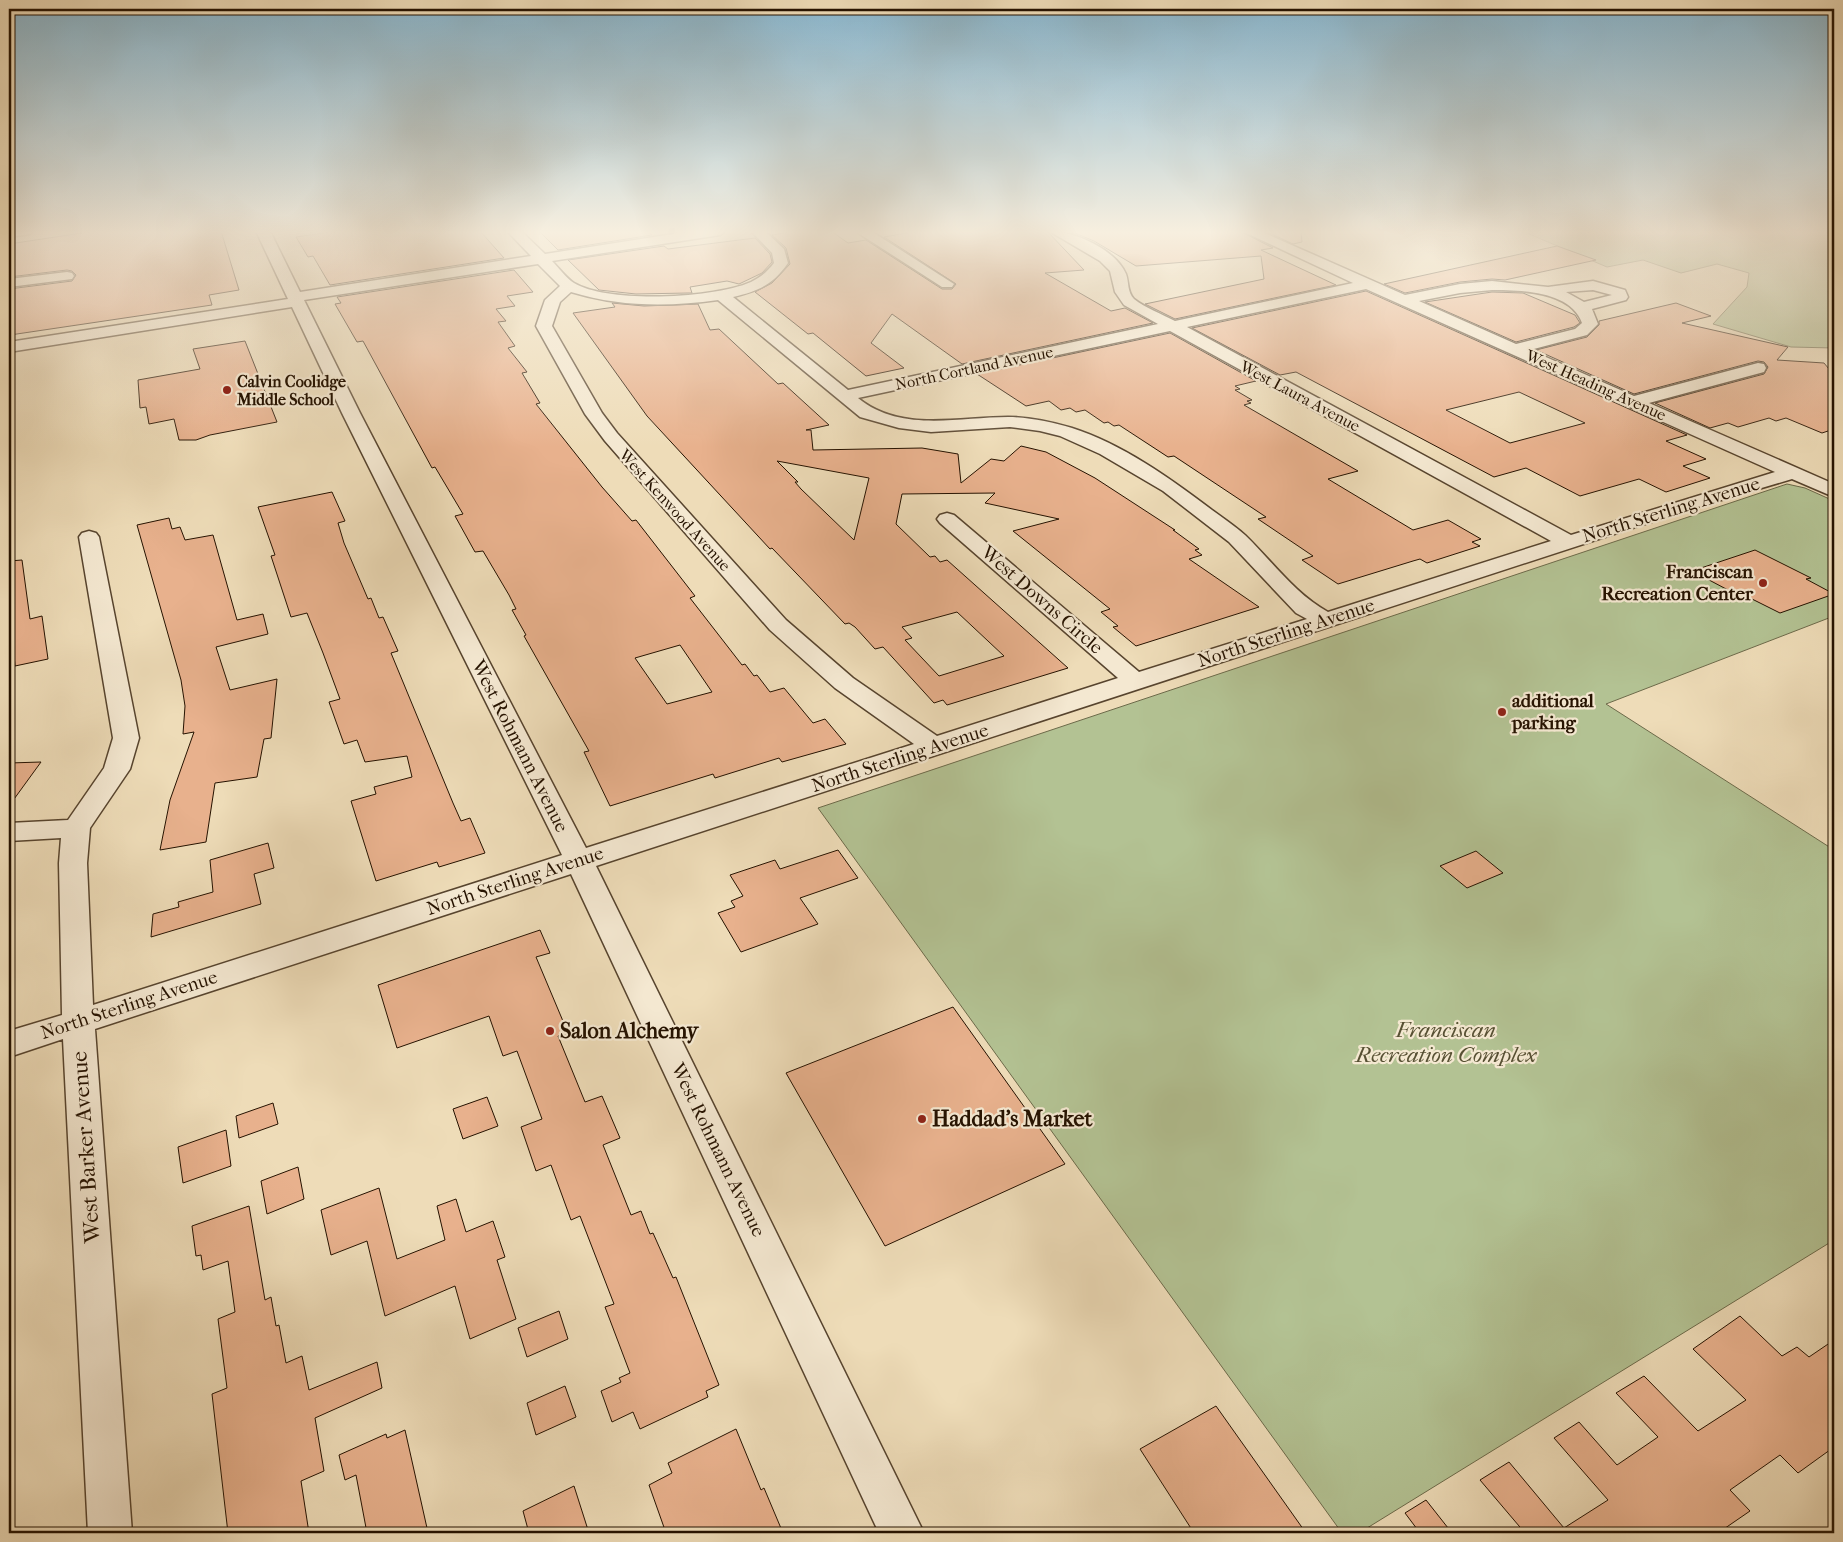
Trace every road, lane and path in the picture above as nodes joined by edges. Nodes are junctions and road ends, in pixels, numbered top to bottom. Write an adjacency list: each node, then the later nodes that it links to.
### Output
1 (279, 303): 12 (street)
2 (298, 303): 27 (street, West Rohmann Avenue)
3 (552, 303): 24 (street, West Kenwood Avenue)
4 (731, 303): 15 (street)
5 (1132, 303): 11 (street, West Laura Avenue)
6 (1279, 303): 11 (street, North Cortland Avenue)
7 (1411, 303): 13 (street, West Heading Avenue)
8 (1576, 303): 10 (street)
9 (1598, 303): 10 (street)
10 (1583, 307): 13 (street)
11 (1170, 326): 15 (street, North Cortland Avenue); 21 (street, West Laura Avenue)
12 (9, 348)
13 (1515, 349): 16 (street, West Heading Avenue)
14 (1758, 368): 16 (street)
15 (844, 396): 22 (street)
16 (1634, 401): 17 (street, West Heading Avenue)
17 (1792, 473): 18 (street, West Heading Avenue); 21 (street, North Sterling Avenue)
18 (1834, 491)
19 (948, 519): 23 (street, West Downs Circle)
20 (89, 537): 25 (street, West Barker Avenue)
21 (1568, 542): 22 (street, North Sterling Avenue)
22 (1326, 620): 23 (street, North Sterling Avenue)
23 (1137, 682): 24 (street, North Sterling Avenue)
24 (936, 746): 27 (street, North Sterling Avenue)
25 (76, 828): 26 (street); 28 (street, West Barker Avenue)
26 (9, 832)
27 (579, 861): 28 (street, North Sterling Avenue); 31 (street, West Rohmann Avenue)
28 (78, 1022): 29 (street, North Sterling Avenue); 30 (street, West Barker Avenue)
29 (9, 1044)
30 (110, 1533)
31 (902, 1533)

